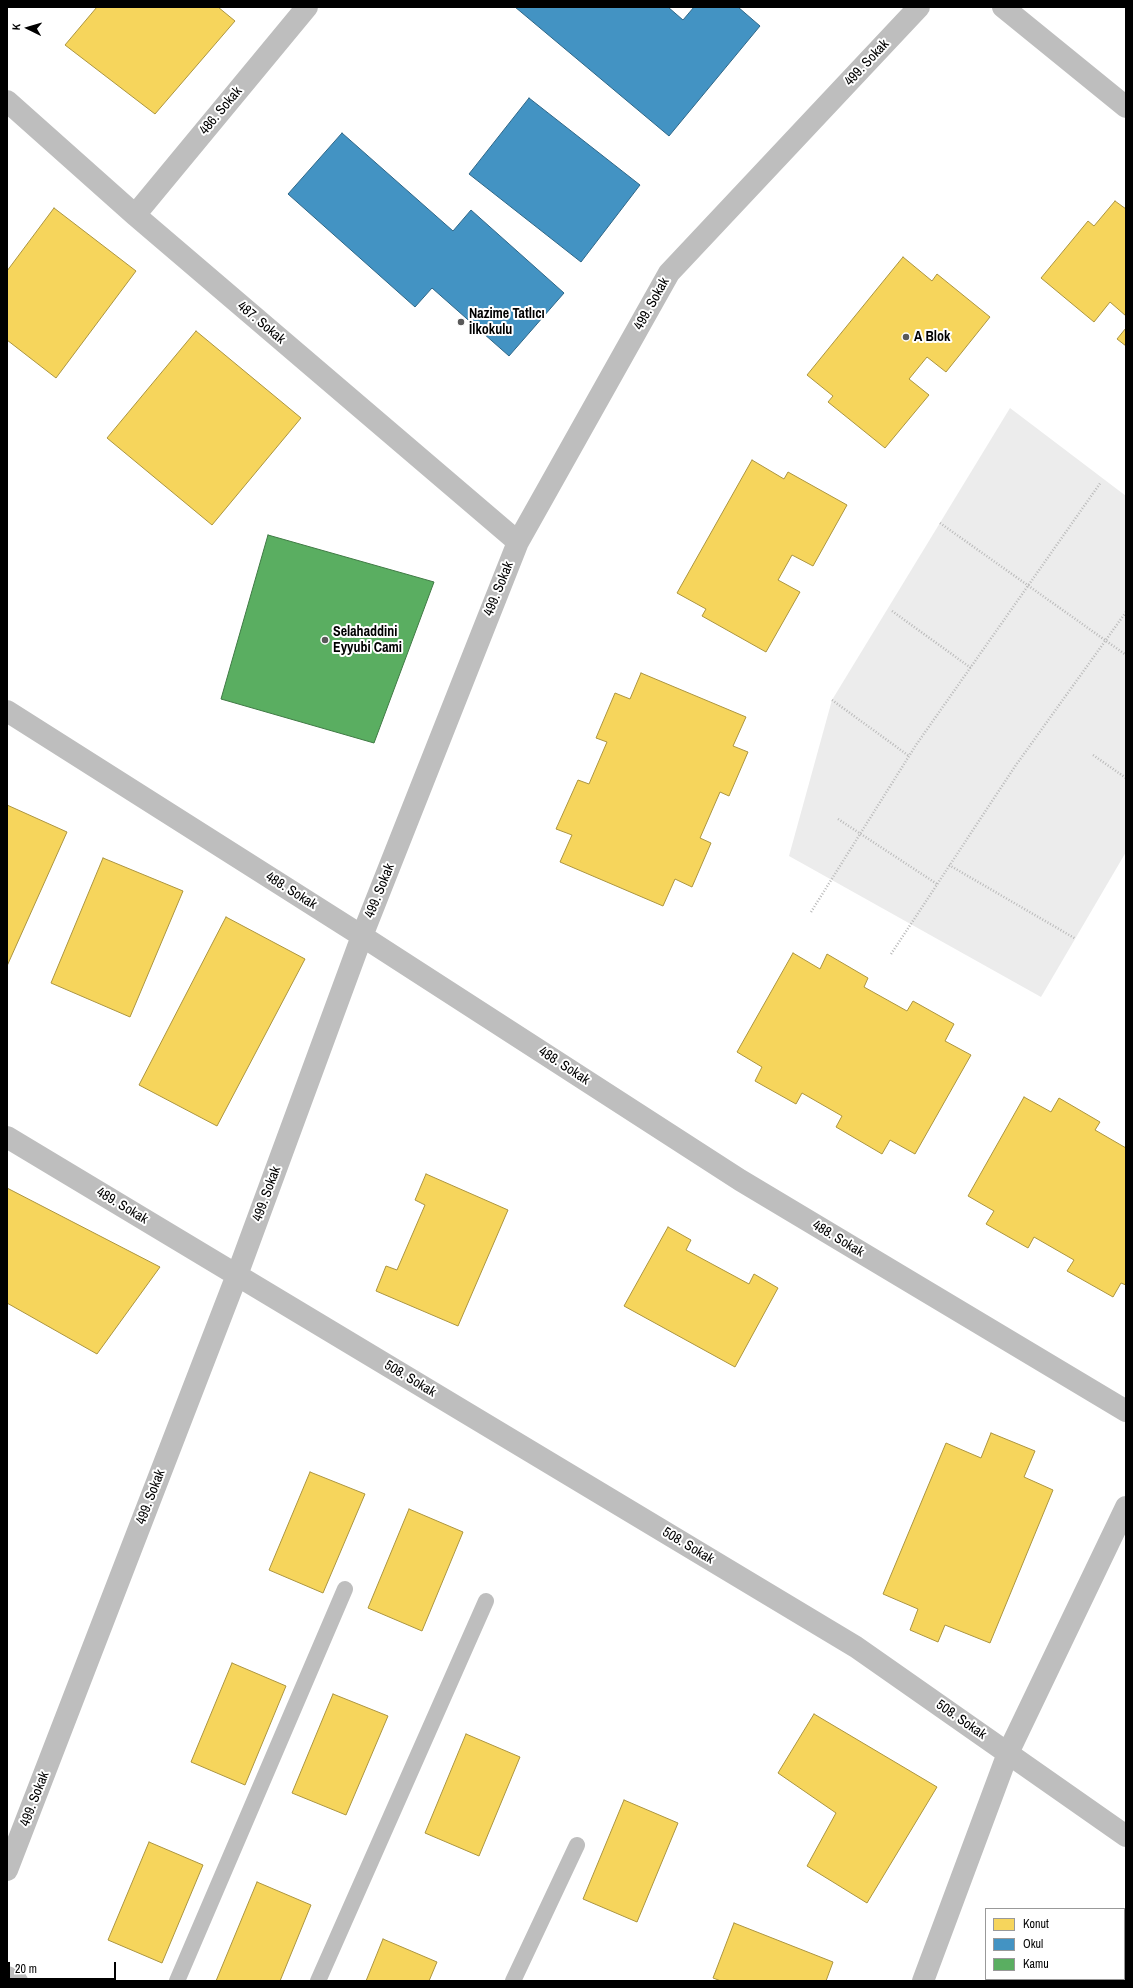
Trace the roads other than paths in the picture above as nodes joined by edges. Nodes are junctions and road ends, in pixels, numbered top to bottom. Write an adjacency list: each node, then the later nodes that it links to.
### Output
1 (307, 7): 6 (street, 486. Sokak)
2 (919, 7): 7 (street, 499. Sokak)
3 (1003, 7): 5 (street)
4 (7, 100): 6 (street, 487. Sokak)
5 (1126, 107)
6 (134, 216): 7 (street, 487. Sokak)
7 (518, 542): 9 (street, 499. Sokak)
8 (7, 711): 9 (street, 488. Sokak)
9 (362, 936): 11 (street, 499. Sokak); 12 (street, 488. Sokak)
10 (7, 1137): 11 (street, 489. Sokak)
11 (237, 1275): 16 (street, 508. Sokak); 19 (street, 499. Sokak)
12 (1126, 1411)
13 (1126, 1507): 16 (street)
14 (345, 1589): 22 (lane)
15 (486, 1601): 23 (lane)
16 (1008, 1753): 17 (street, 508. Sokak); 25 (street)
17 (1126, 1836)
18 (577, 1845): 24 (lane)
19 (7, 1870)
20 (7, 1977): 21 (street)
21 (17, 1981)
22 (177, 1981)
23 (318, 1981)
24 (513, 1981)
25 (923, 1981)

